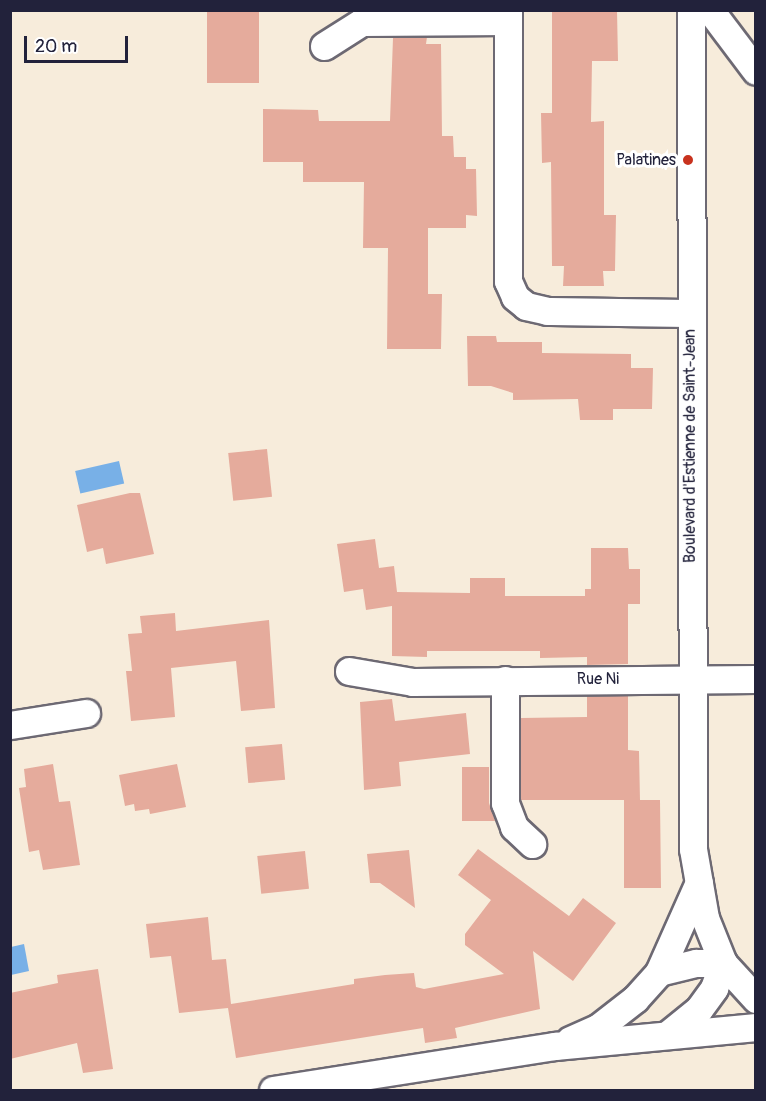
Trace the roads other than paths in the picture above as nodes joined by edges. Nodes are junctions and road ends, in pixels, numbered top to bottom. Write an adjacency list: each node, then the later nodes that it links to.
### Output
1 (691, 10): 6 (street, Boulevard d'Estienne de Saint-Jean)
2 (710, 10): 5 (street)
3 (508, 16): 4 (street); 6 (street)
4 (324, 46)
5 (756, 71)
6 (690, 313): 8 (street, Boulevard d'Estienne de Saint-Jean)
7 (349, 671): 10 (street, Rue Ni)
8 (690, 679): 9 (street, Rue Ni); 10 (street, Rue Ni); 14 (street, Boulevard d'Estienne de Saint-Jean)
9 (756, 679)
10 (505, 680): 13 (street)
11 (86, 712): 12 (street)
12 (10, 724)
13 (532, 844)
14 (699, 882): 15 (street, Boulevard d'Estienne de Saint-Jean); 16 (street)
15 (723, 963): 16 (street); 17 (street); 19 (street)
16 (659, 972): 20 (street)
17 (756, 999)
18 (756, 1027): 19 (street)
19 (667, 1035): 20 (street)
20 (555, 1046): 21 (street)
21 (402, 1080): 22 (street)
22 (273, 1090)

